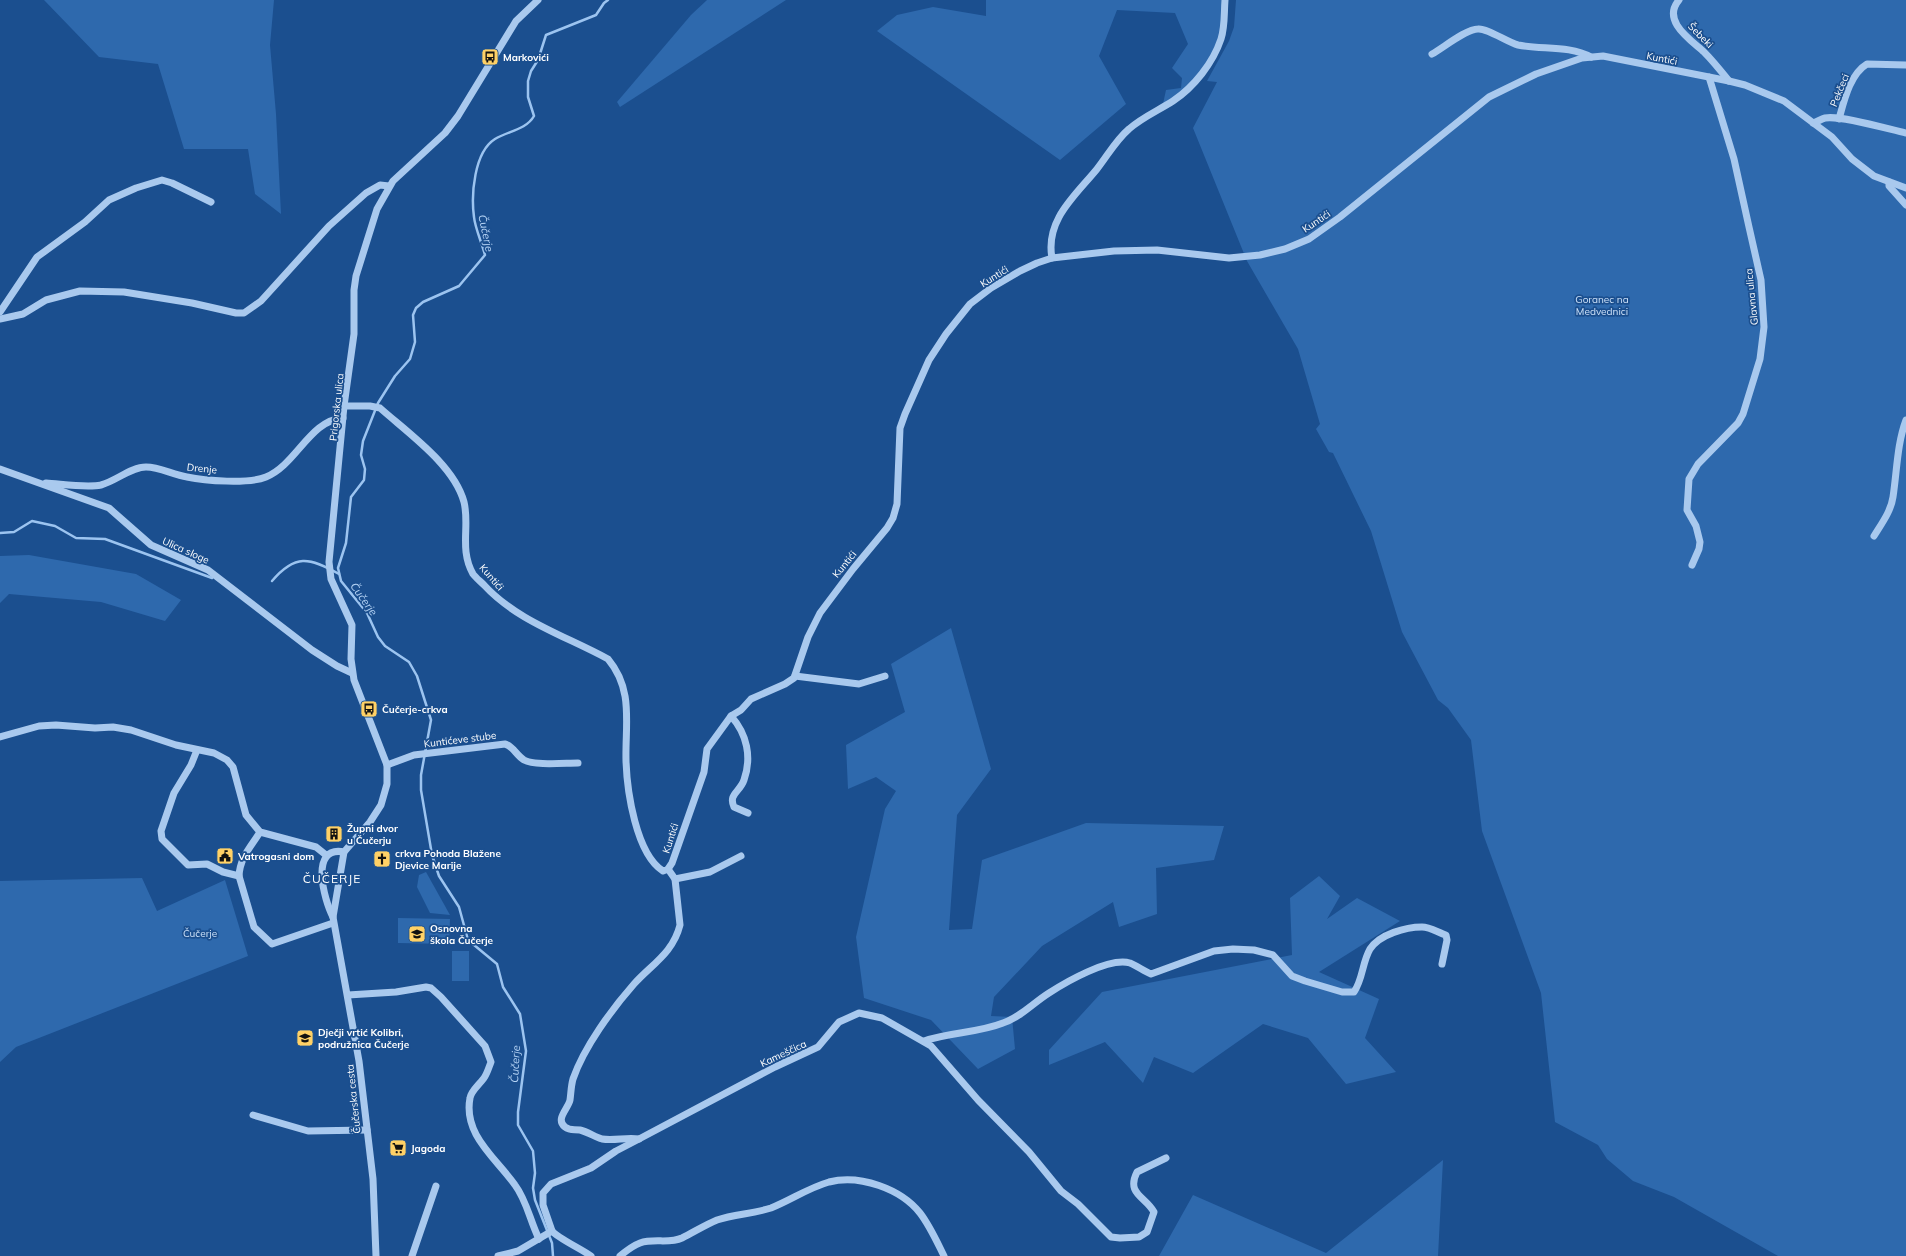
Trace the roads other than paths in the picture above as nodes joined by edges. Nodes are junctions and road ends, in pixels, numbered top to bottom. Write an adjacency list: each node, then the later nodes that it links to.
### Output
1 (538, 0): 13 (street, Prigorska ulica)
2 (1225, 0): 17 (street)
3 (1679, 0): 8 (street, Šebeki)
4 (1432, 54): 5 (street, Kuntići)
5 (1591, 57): 7 (street, Kuntići); 17 (street, Kuntići)
6 (1906, 65): 9 (street, Pekčeci)
7 (1709, 77): 8 (street, Kuntići); 26 (street, Glavna ulica)
8 (1729, 81): 10 (street)
9 (1839, 119): 10 (street, Pekčeci); 11 (street, Pekčeci)
10 (1813, 123): 12 (street)
11 (1906, 133)
12 (1889, 182): 14 (street); 16 (street)
13 (390, 186): 19 (street); 20 (street, Prigorska ulica)
14 (1906, 188)
15 (210, 202): 18 (street)
16 (1906, 205)
17 (1052, 258): 28 (street, Kuntići)
18 (0, 312)
19 (0, 319)
20 (344, 406): 21 (street, Prigorska ulica); 40 (street, Kuntići)
21 (343, 418): 24 (street, Drenje); 27 (street, Prigorska ulica)
22 (1906, 420): 25 (street)
23 (0, 469): 24 (street, Ulica sloge)
24 (40, 483): 27 (street, Ulica sloge)
25 (1874, 536)
26 (1692, 565)
27 (352, 673): 34 (street, Prigorska ulica)
28 (795, 676): 29 (street); 30 (street, Kuntići)
29 (885, 676)
30 (731, 716): 35 (street); 40 (street, Kuntići)
31 (0, 737): 32 (street)
32 (197, 750): 36 (street); 41 (street)
33 (578, 763): 34 (street, Kuntićeve stube)
34 (387, 765): 37 (street, Prigorska ulica)
35 (748, 813)
36 (260, 832): 38 (street); 41 (street)
37 (344, 852): 38 (street); 43 (street)
38 (326, 855): 43 (street)
39 (741, 856): 42 (street)
40 (668, 869): 42 (street, Kameščica)
41 (239, 876): 43 (street)
42 (675, 879): 49 (street, Kameščica)
43 (333, 920): 45 (street, Čučerska cesta)
44 (1442, 964): 46 (street)
45 (348, 995): 48 (street, Čučerska cesta); 52 (street)
46 (924, 1041): 49 (street, Kameščica); 50 (street, Kameščica)
47 (254, 1115): 48 (street)
48 (367, 1130): 53 (street, Čučerska cesta)
49 (639, 1139): 52 (street, Kameščica)
50 (1166, 1158)
51 (436, 1186): 54 (street)
52 (546, 1234): 55 (street); 56 (street)
53 (376, 1256)
54 (412, 1256)
55 (498, 1256)
56 (591, 1256)
57 (620, 1256): 58 (street)
58 (944, 1256)

